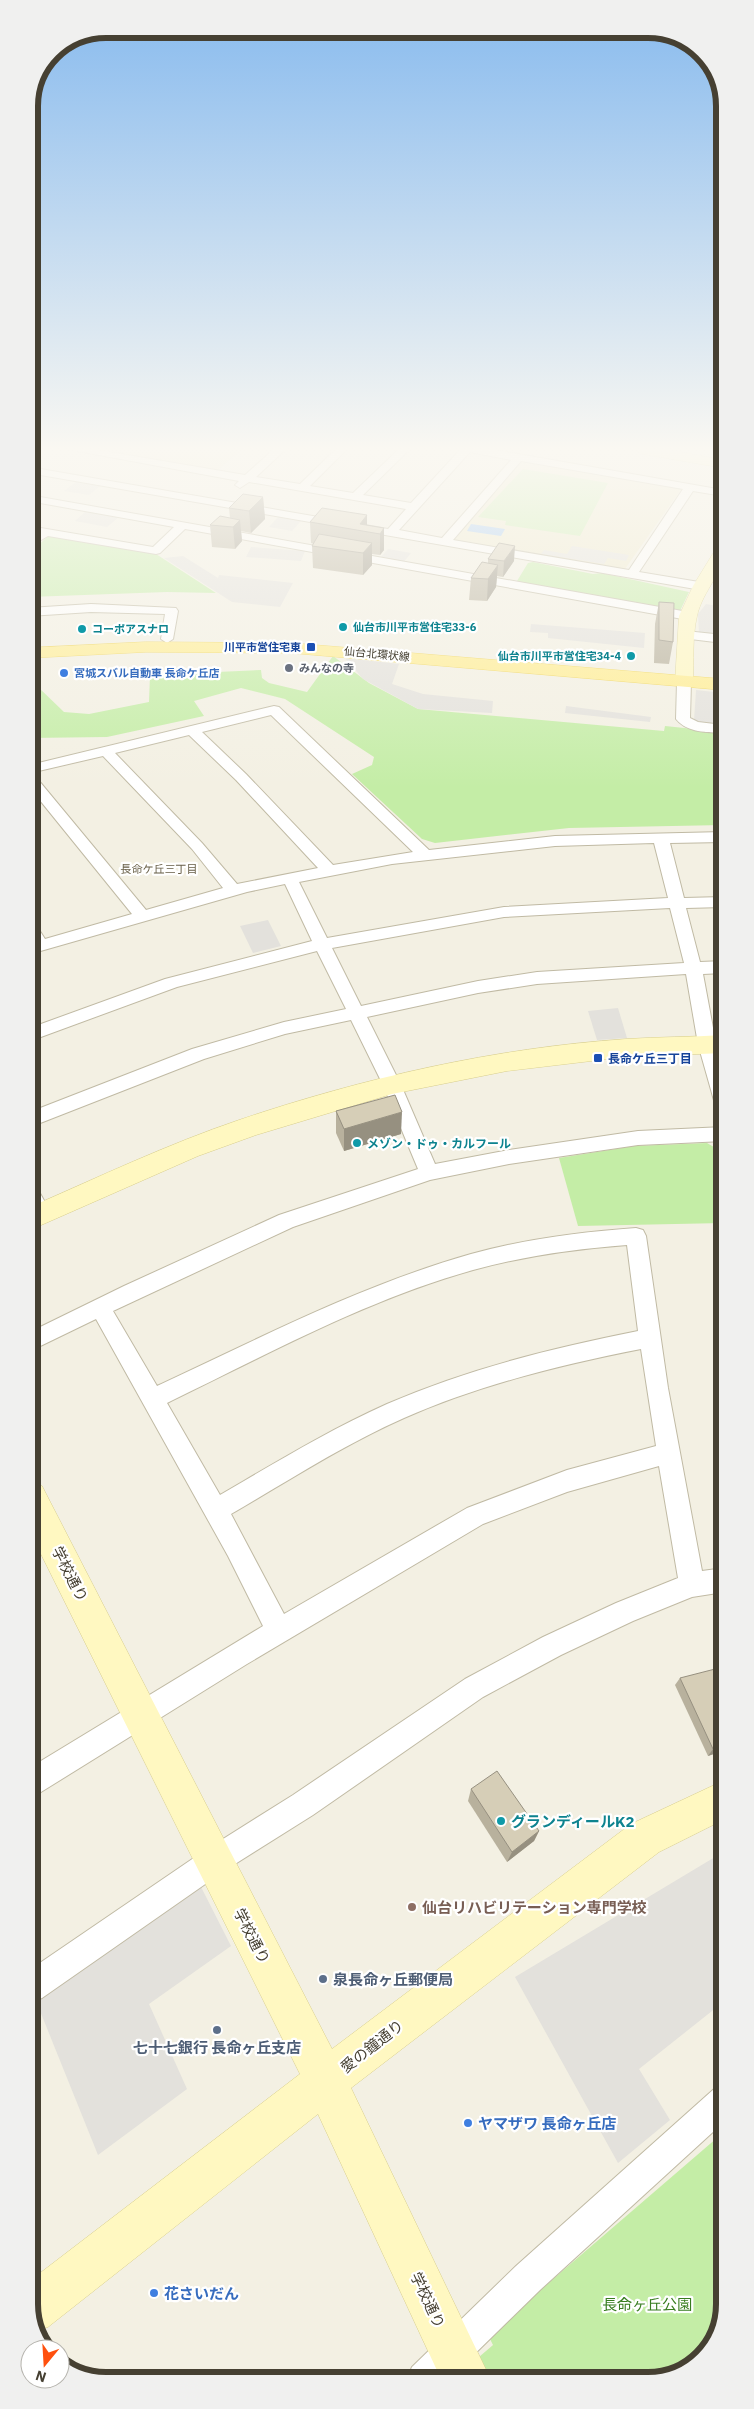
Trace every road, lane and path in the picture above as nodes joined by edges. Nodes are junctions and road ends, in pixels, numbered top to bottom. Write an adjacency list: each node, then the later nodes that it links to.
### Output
1 (385, 562): 7 (street)
2 (523, 562): 7 (street)
3 (564, 562): 6 (street)
4 (640, 562): 6 (street)
5 (715, 562): 8 (street)
6 (632, 574): 8 (street)
7 (508, 585): 10 (street)
8 (701, 586): 10 (street)
9 (38, 611): 13 (street)
10 (688, 616): 11 (street)
11 (686, 636): 12 (street); 16 (street)
12 (716, 638)
13 (167, 639): 14 (main road, 仙台北環状線); 16 (main road, 仙台北環状線)
14 (38, 646)
15 (38, 653): 16 (main road, 仙台北環状線)
16 (684, 678): 17 (main road, 仙台北環状線); 18 (main road, 仙台北環状線); 19 (street)
17 (716, 678)
18 (716, 684)
19 (716, 728)
20 (191, 730): 21 (street); 26 (street); 27 (street)
21 (105, 750): 22 (street); 29 (street)
22 (38, 767)
23 (38, 789): 32 (street)
24 (716, 837): 25 (street)
25 (661, 839): 26 (street); 30 (street)
26 (425, 855): 27 (street)
27 (329, 870): 28 (street)
28 (290, 879): 29 (street); 33 (street)
29 (233, 890): 32 (street)
30 (676, 902): 31 (street); 33 (street); 35 (street)
31 (716, 902)
32 (142, 916): 34 (street)
33 (322, 944): 37 (street); 38 (street)
34 (38, 946)
35 (693, 967): 36 (street); 37 (street); 39 (street)
36 (716, 967)
37 (356, 1013): 40 (street); 41 (street)
38 (38, 1032)
39 (715, 1044): 40 (street)
40 (392, 1085): 43 (street); 44 (street)
41 (38, 1117)
42 (716, 1134): 43 (street)
43 (429, 1173): 45 (street)
44 (38, 1206)
45 (100, 1307): 46 (street); 48 (street)
46 (38, 1338)
47 (650, 1338): 48 (street); 49 (street); 50 (street)
48 (153, 1399): 50 (street)
49 (668, 1453): 53 (street); 54 (street)
50 (215, 1511): 54 (street)
51 (38, 1513): 55 (street, 学校通り)
52 (716, 1581): 53 (street)
53 (692, 1585): 58 (street)
54 (279, 1630): 55 (street)
55 (141, 1716): 56 (street); 58 (street, 学校通り)
56 (38, 1778)
57 (716, 1803): 60 (street, 愛の鐘通り)
58 (214, 1861): 59 (street); 60 (street, 学校通り)
59 (38, 1982)
60 (325, 2082): 62 (street, 愛の鐘通り); 63 (street, 学校通り)
61 (716, 2108): 63 (street)
62 (38, 2297)
63 (459, 2364): 64 (street)
64 (441, 2372)

